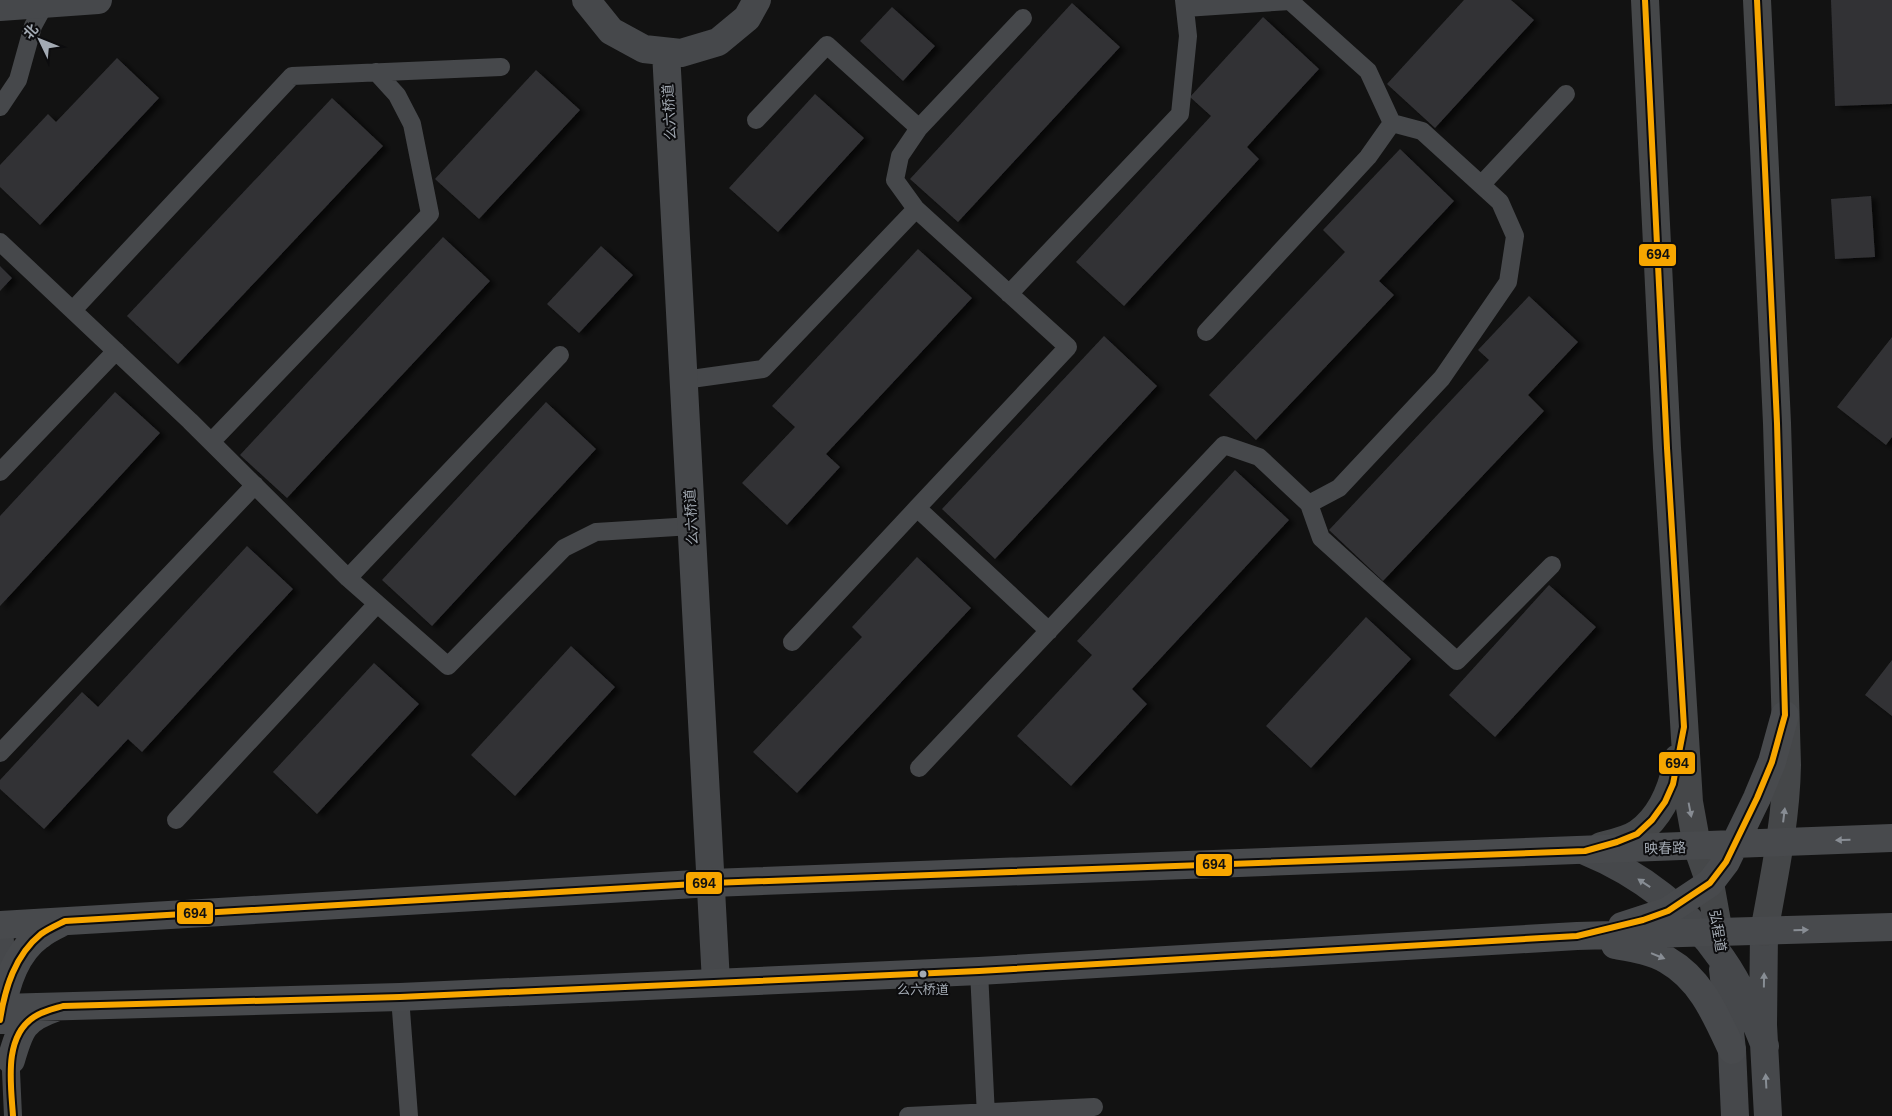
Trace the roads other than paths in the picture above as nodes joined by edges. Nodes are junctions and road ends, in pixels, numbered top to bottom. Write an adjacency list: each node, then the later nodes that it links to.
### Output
1 (98, 0): 6 (street)
2 (586, 0): 10 (street)
3 (757, 0): 10 (street)
4 (1645, 0): 39 (main road, 弘程道)
5 (1756, 0): 38 (main road)
6 (45, 4): 8 (street); 14 (lane)
7 (1184, 4): 16 (lane); 21 (lane)
8 (0, 7)
9 (1023, 18): 17 (lane)
10 (666, 52): 26 (street, 么六桥道)
11 (501, 67): 12 (lane)
12 (376, 72): 22 (lane); 27 (lane)
13 (1566, 94): 18 (lane)
14 (0, 108)
15 (756, 120): 17 (lane)
16 (1392, 123): 18 (lane); 23 (lane)
17 (919, 128): 19 (lane)
18 (1481, 185): 30 (lane)
19 (916, 209): 21 (lane); 26 (lane)
20 (0, 242): 22 (lane)
21 (1010, 294): 31 (lane)
22 (72, 310): 24 (lane)
23 (1206, 332)
24 (116, 351): 27 (lane); 28 (lane)
25 (560, 355): 34 (lane)
26 (684, 380): 32 (street, 么六桥道)
27 (211, 442): 29 (lane)
28 (0, 472)
29 (255, 485): 34 (lane); 40 (lane)
30 (1309, 504): 33 (lane); 36 (lane)
31 (917, 508): 36 (lane); 37 (lane)
32 (692, 526): 35 (lane); 49 (street, 么六桥道)
33 (1552, 565)
34 (348, 578): 35 (lane)
35 (377, 604): 42 (lane)
36 (1048, 631): 41 (lane)
37 (792, 642)
38 (1785, 715): 44 (main road, one-way to 38); 45 (main road)
39 (1684, 727): 46 (main road, 弘程道, one-way to 46); 47 (main road)
40 (0, 753)
41 (919, 768)
42 (176, 820)
43 (1892, 838): 44 (main road, 映春路, one-way to 44)
44 (1780, 843): 45 (main road, 映春路); 54 (main road)
45 (1735, 845): 46 (main road, 映春路); 48 (main road)
46 (1697, 846): 47 (main road, 映春路); 48 (main road, 弘程道)
47 (1585, 851): 49 (main road, 映春路); 50 (street, one-way to 47)
48 (1710, 883): 50 (main road); 56 (main road, 弘程道)
49 (712, 884): 51 (main road, 映春路); 58 (street, 么六桥道)
50 (1675, 907): 55 (main road); 56 (street)
51 (65, 921): 52 (main road, 映春路); 60 (main road)
52 (2, 925): 60 (lane)
53 (1892, 927): 54 (main road, one-way to 53)
54 (1764, 932): 56 (main road); 62 (street, one-way to 54)
55 (1577, 936): 56 (main road); 57 (main road); 63 (main road, one-way to 63)
56 (1714, 941): 62 (street); 63 (street, 弘程道)
57 (978, 970): 58 (main road); 66 (lane)
58 (716, 982): 59 (main road)
59 (400, 997): 61 (main road); 68 (lane)
60 (4, 1006): 61 (main road); 64 (lane)
61 (63, 1006): 64 (main road)
62 (1765, 1046): 71 (street, one-way to 62)
63 (1732, 1050): 70 (street, 弘程道)
64 (11, 1060): 67 (lane)
65 (1094, 1106): 66 (lane)
66 (986, 1114): 69 (lane)
67 (13, 1116)
68 (409, 1116)
69 (909, 1116)
70 (1736, 1116)
71 (1768, 1116)

